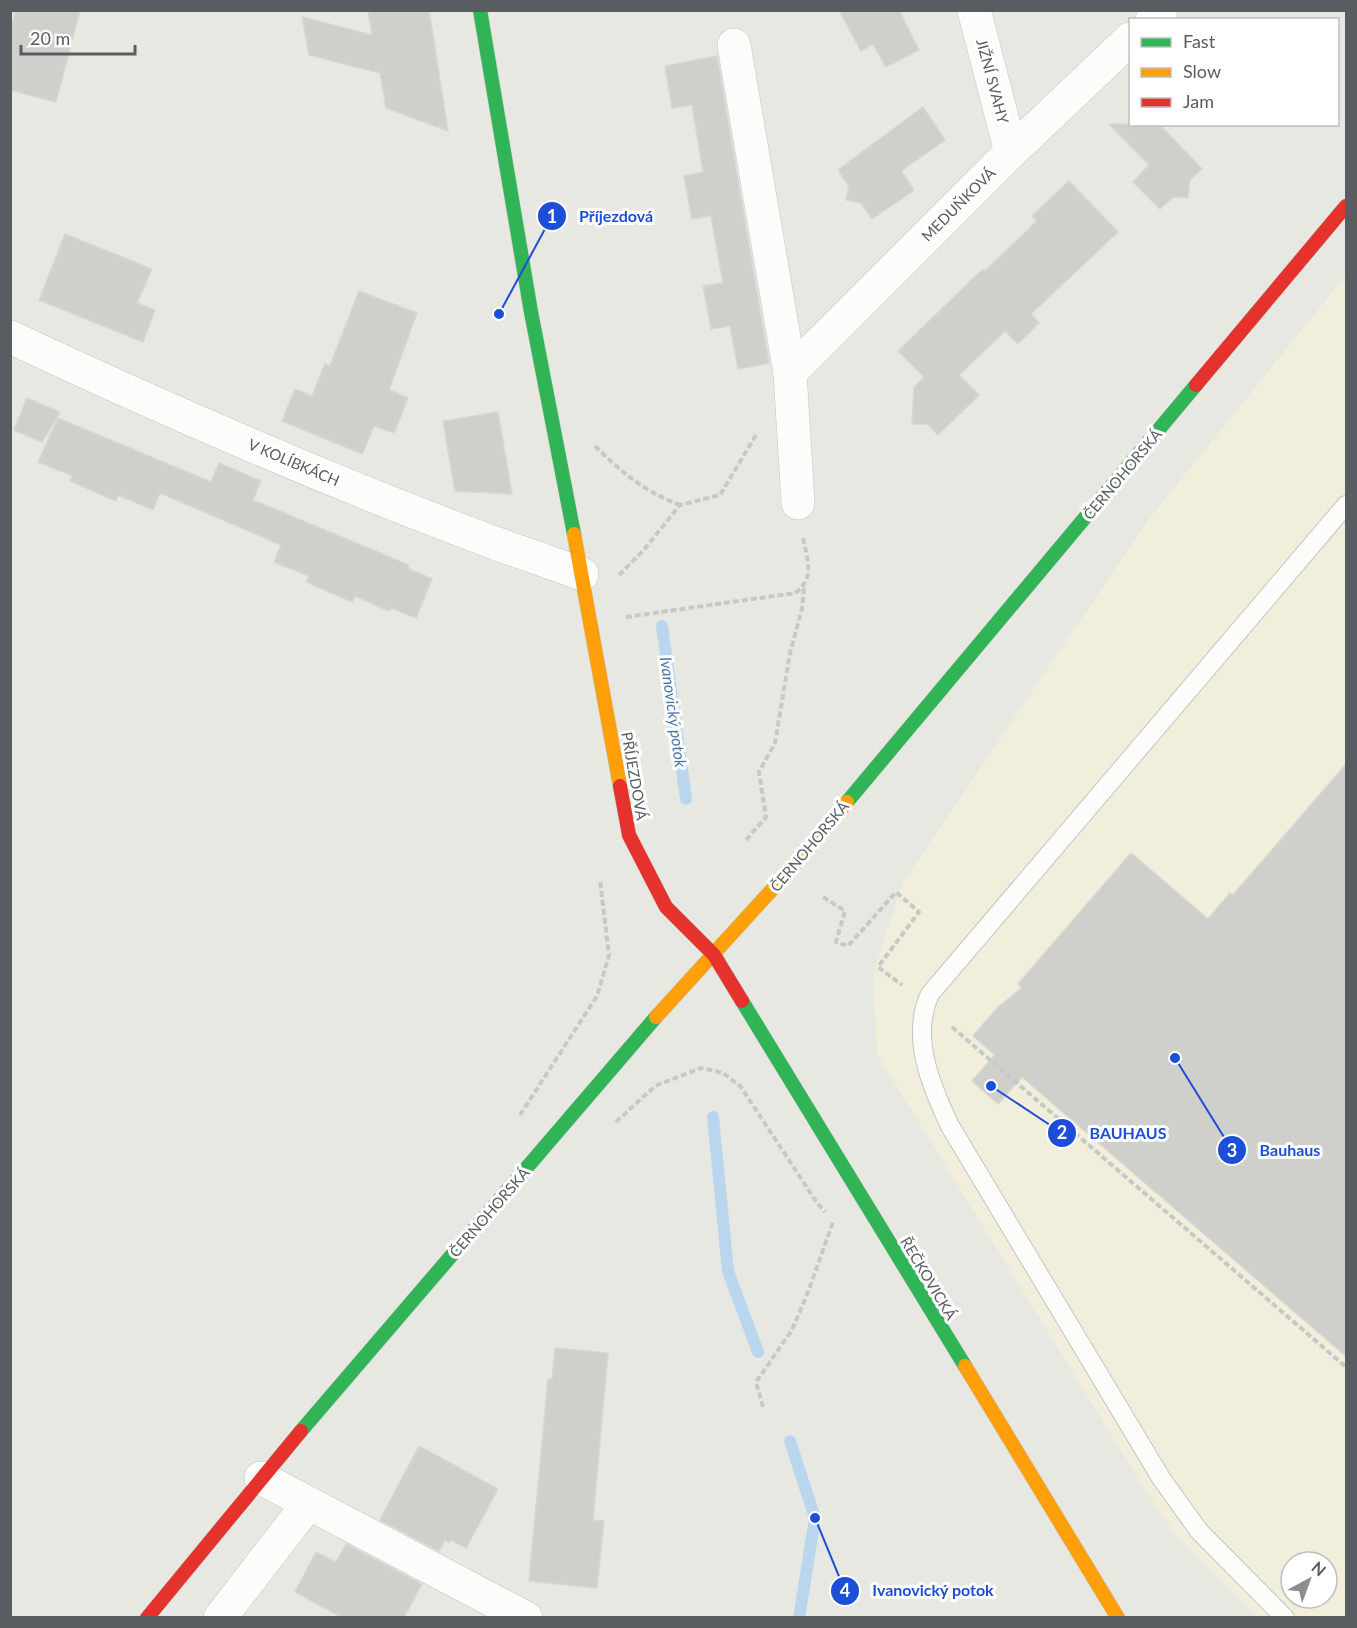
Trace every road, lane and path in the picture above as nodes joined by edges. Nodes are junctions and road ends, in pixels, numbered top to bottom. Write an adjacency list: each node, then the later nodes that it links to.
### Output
1 (480, 10): 14 (street, PŘÍJEZDOVÁ)
2 (974, 10): 5 (street, JIŽNÍ SVAHY)
3 (1129, 41): 5 (street, MEDUŇKOVÁ)
4 (734, 45): 8 (street)
5 (1011, 152): 8 (street, MEDUŇKOVÁ)
6 (1347, 206): 21 (street, ČERNOHORSKÁ)
7 (10, 337): 14 (street, V KOLÍBKÁCH)
8 (790, 373): 11 (street)
9 (755, 437): 12 (path)
10 (589, 441): 12 (path)
11 (798, 503): 16 (path)
12 (680, 505): 15 (path)
13 (1347, 505): 22 (lane)
14 (582, 574): 21 (street, PŘÍJEZDOVÁ)
15 (615, 579)
16 (804, 587): 17 (path); 18 (path)
17 (625, 617)
18 (746, 840)
19 (600, 880): 23 (path)
20 (823, 897): 22 (path)
21 (714, 955): 25 (street, ŘEČKOVICKÁ); 29 (street, ČERNOHORSKÁ)
22 (925, 1004): 27 (path); 35 (lane)
23 (518, 1119)
24 (614, 1124): 26 (path)
25 (869, 1211): 26 (path); 34 (street, ŘEČKOVICKÁ)
26 (833, 1221): 28 (path)
27 (1347, 1367)
28 (763, 1407)
29 (261, 1478): 30 (street); 31 (street, ČERNOHORSKÁ)
30 (308, 1504): 32 (street); 33 (street)
31 (147, 1617)
32 (220, 1617)
33 (526, 1617)
34 (1118, 1617)
35 (1285, 1617)

